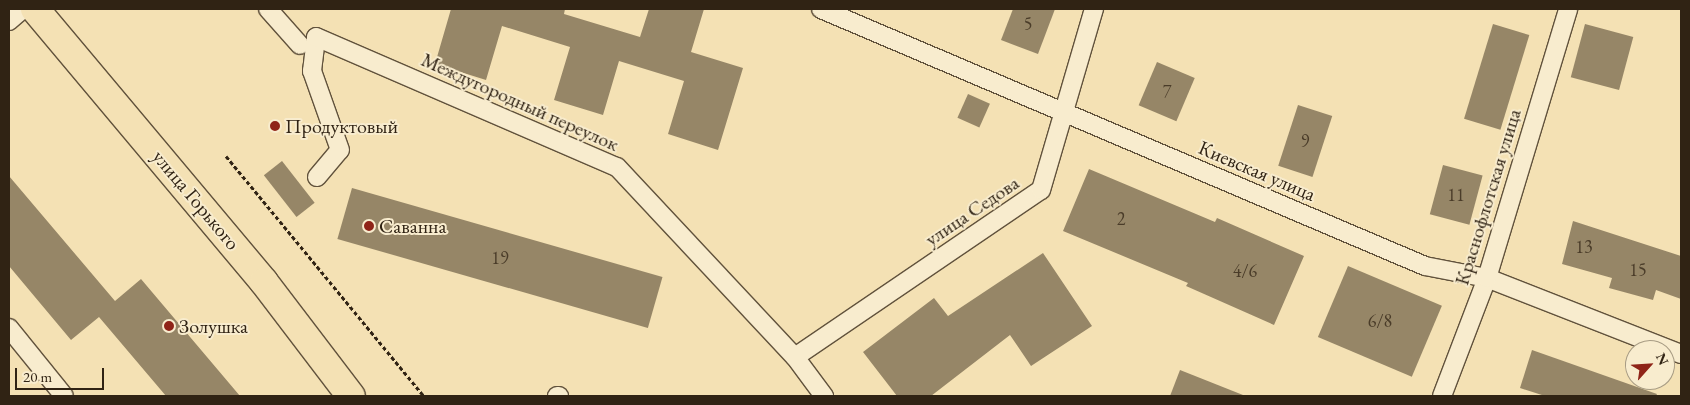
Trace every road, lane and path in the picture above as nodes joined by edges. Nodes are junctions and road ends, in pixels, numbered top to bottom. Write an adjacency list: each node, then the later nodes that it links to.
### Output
1 (23, 9): 7 (lane)
2 (35, 9): 17 (main road, улица Горького)
3 (268, 9): 8 (lane)
4 (821, 9): 9 (lane, Киевская улица)
5 (1094, 9): 9 (lane, улица Седова)
6 (1568, 9): 12 (lane, Краснофлотская улица)
7 (9, 21)
8 (300, 45)
9 (1064, 111): 12 (lane, Киевская улица); 15 (lane, улица Седова)
10 (226, 156): 18 (path)
11 (317, 177): 15 (lane, Междугородный переулок)
12 (1486, 278): 14 (lane, Киевская улица); 20 (lane, Краснофлотская улица)
13 (9, 328): 16 (lane)
14 (1681, 354)
15 (795, 357): 19 (lane, Междугородный переулок)
16 (64, 396)
17 (351, 396)
18 (424, 396)
19 (824, 396)
20 (1442, 396)

